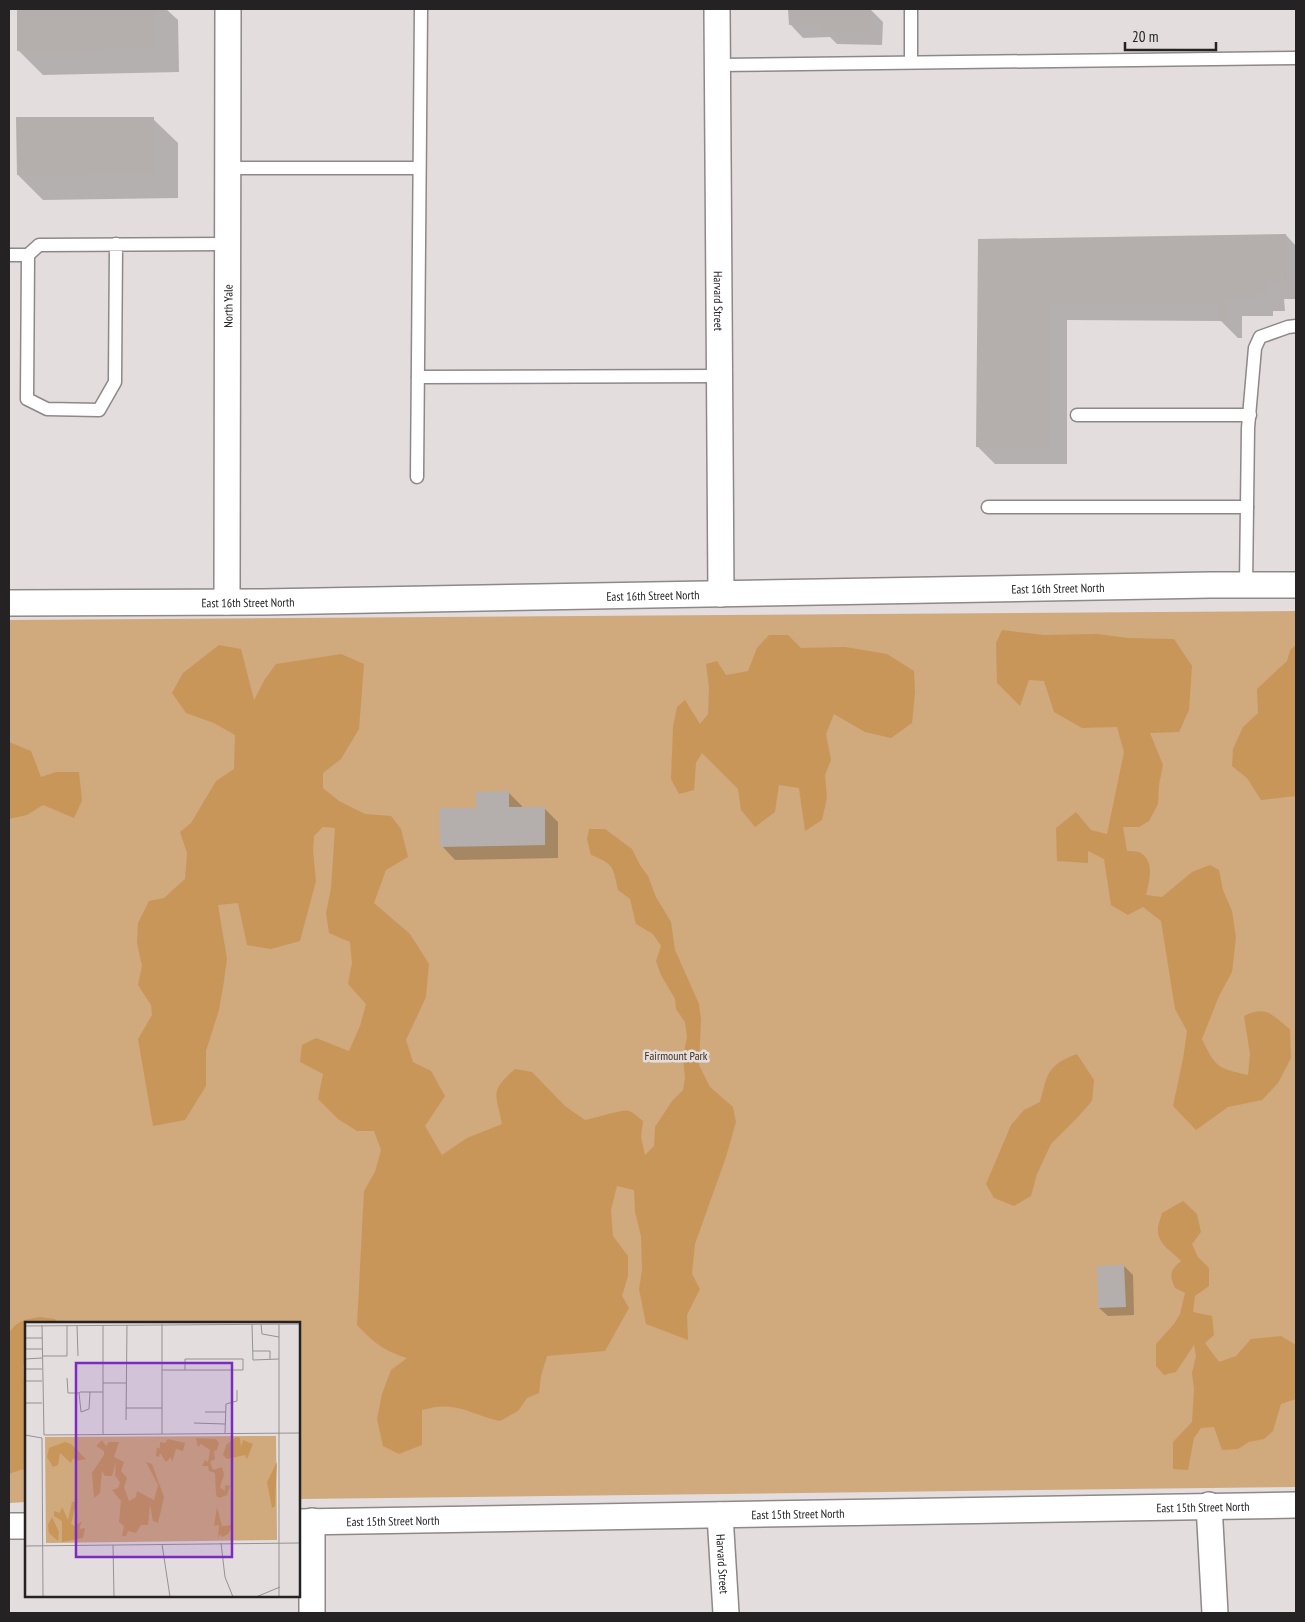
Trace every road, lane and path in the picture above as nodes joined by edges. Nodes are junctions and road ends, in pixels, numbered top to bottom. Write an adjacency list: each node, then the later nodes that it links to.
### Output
1 (228, 9): 8 (street, North Yale)
2 (421, 9): 9 (lane)
3 (717, 9): 7 (street, Harvard Street)
4 (911, 9): 6 (lane)
5 (1296, 58): 6 (lane)
6 (911, 62): 7 (lane)
7 (717, 65): 15 (street, Harvard Street)
8 (228, 168): 9 (lane); 11 (street, North Yale)
9 (419, 168): 16 (lane)
10 (116, 244): 11 (lane); 13 (lane); 13 (lane)
11 (228, 244): 25 (street, North Yale)
12 (9, 255): 13 (lane)
13 (28, 255)
14 (1296, 326): 18 (lane)
15 (720, 376): 16 (lane); 24 (street, Harvard Street)
16 (418, 377): 19 (lane)
17 (1078, 415): 18 (lane)
18 (1250, 415): 21 (lane)
19 (417, 478)
20 (988, 507): 21 (lane)
21 (1247, 508): 22 (lane)
22 (1246, 585): 23 (street, East 16th Street North); 24 (street, East 16th Street North)
23 (1296, 585)
24 (722, 594): 25 (street, East 16th Street North)
25 (227, 602): 26 (street, East 16th Street North)
26 (9, 603)
27 (1209, 1505): 28 (street, East 15th Street North); 29 (street, East 15th Street North); 35 (street)
28 (1296, 1505)
29 (720, 1515): 30 (street, East 15th Street North); 34 (street, Harvard Street)
30 (306, 1522): 33 (street)
31 (9, 1526): 32 (street)
32 (25, 1526)
33 (312, 1613)
34 (726, 1613)
35 (1214, 1613)

